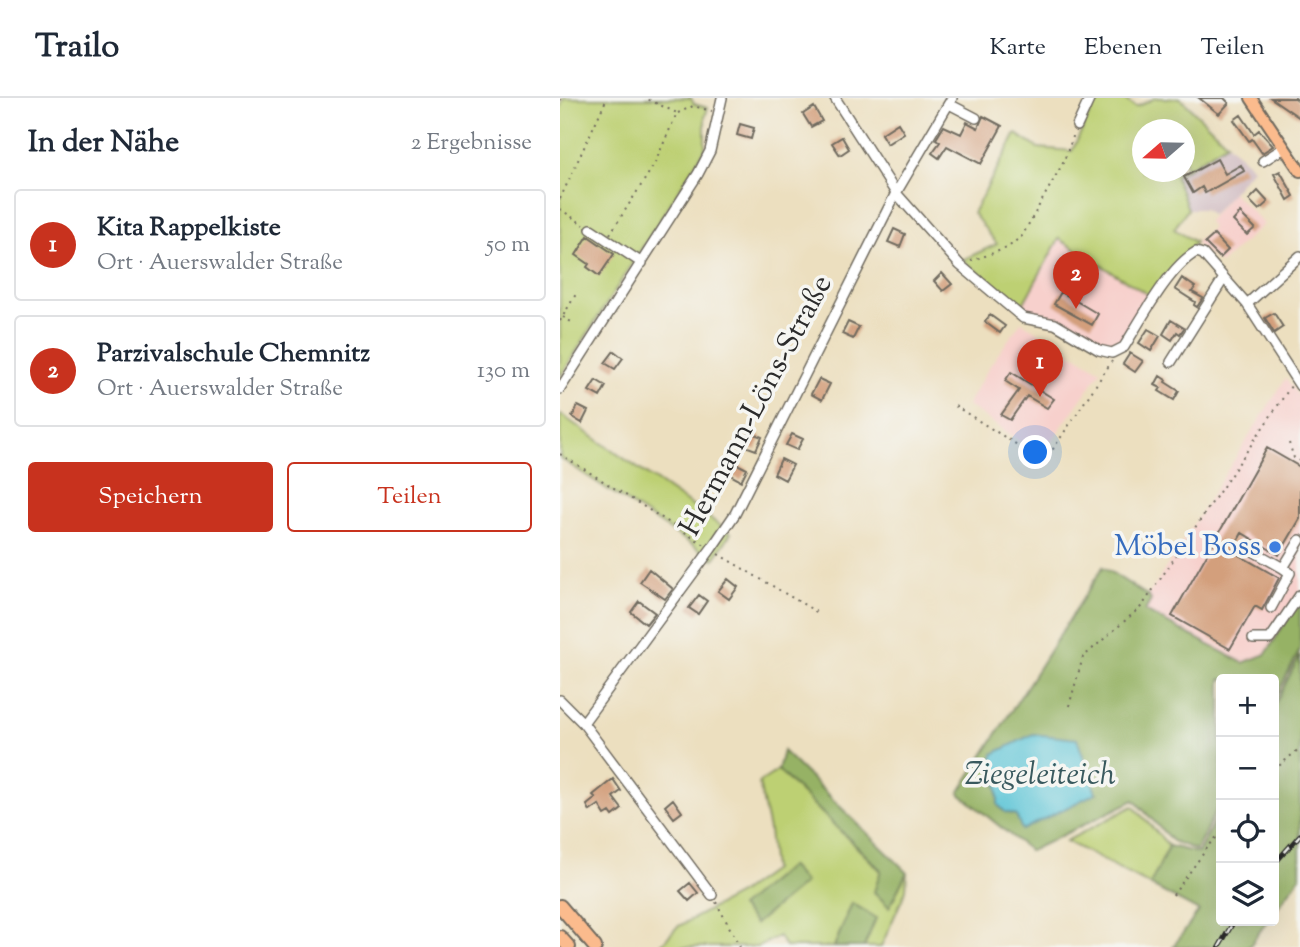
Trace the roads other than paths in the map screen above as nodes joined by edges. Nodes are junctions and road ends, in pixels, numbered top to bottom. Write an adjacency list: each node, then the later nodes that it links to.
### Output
1 (722, 98): 14 (street)
2 (835, 98): 11 (street)
3 (1090, 98): 7 (street)
4 (1251, 98): 8 (main road)
5 (951, 101): 6 (street); 11 (street, Hermann-Löns-Straße)
6 (976, 118)
7 (1077, 126)
8 (1284, 148): 9 (street); 10 (main road)
9 (1263, 161)
10 (1300, 170)
11 (896, 193): 15 (street); 27 (street, Hermann-Löns-Straße)
12 (591, 229): 14 (street)
13 (1300, 256): 16 (street)
14 (642, 263): 19 (street)
15 (1224, 278): 16 (street); 17 (street)
16 (1247, 304): 18 (street)
17 (1171, 362)
18 (1298, 383)
19 (560, 389)
20 (1300, 540): 22 (street)
21 (1246, 547): 22 (street)
22 (1283, 568): 24 (street)
23 (1300, 595): 25 (street)
24 (1271, 608)
25 (1253, 639)
26 (560, 700): 27 (street)
27 (583, 723): 28 (street)
28 (712, 895)
29 (560, 906): 32 (highway)
30 (560, 937): 31 (highway)
31 (569, 947)
32 (595, 947)

